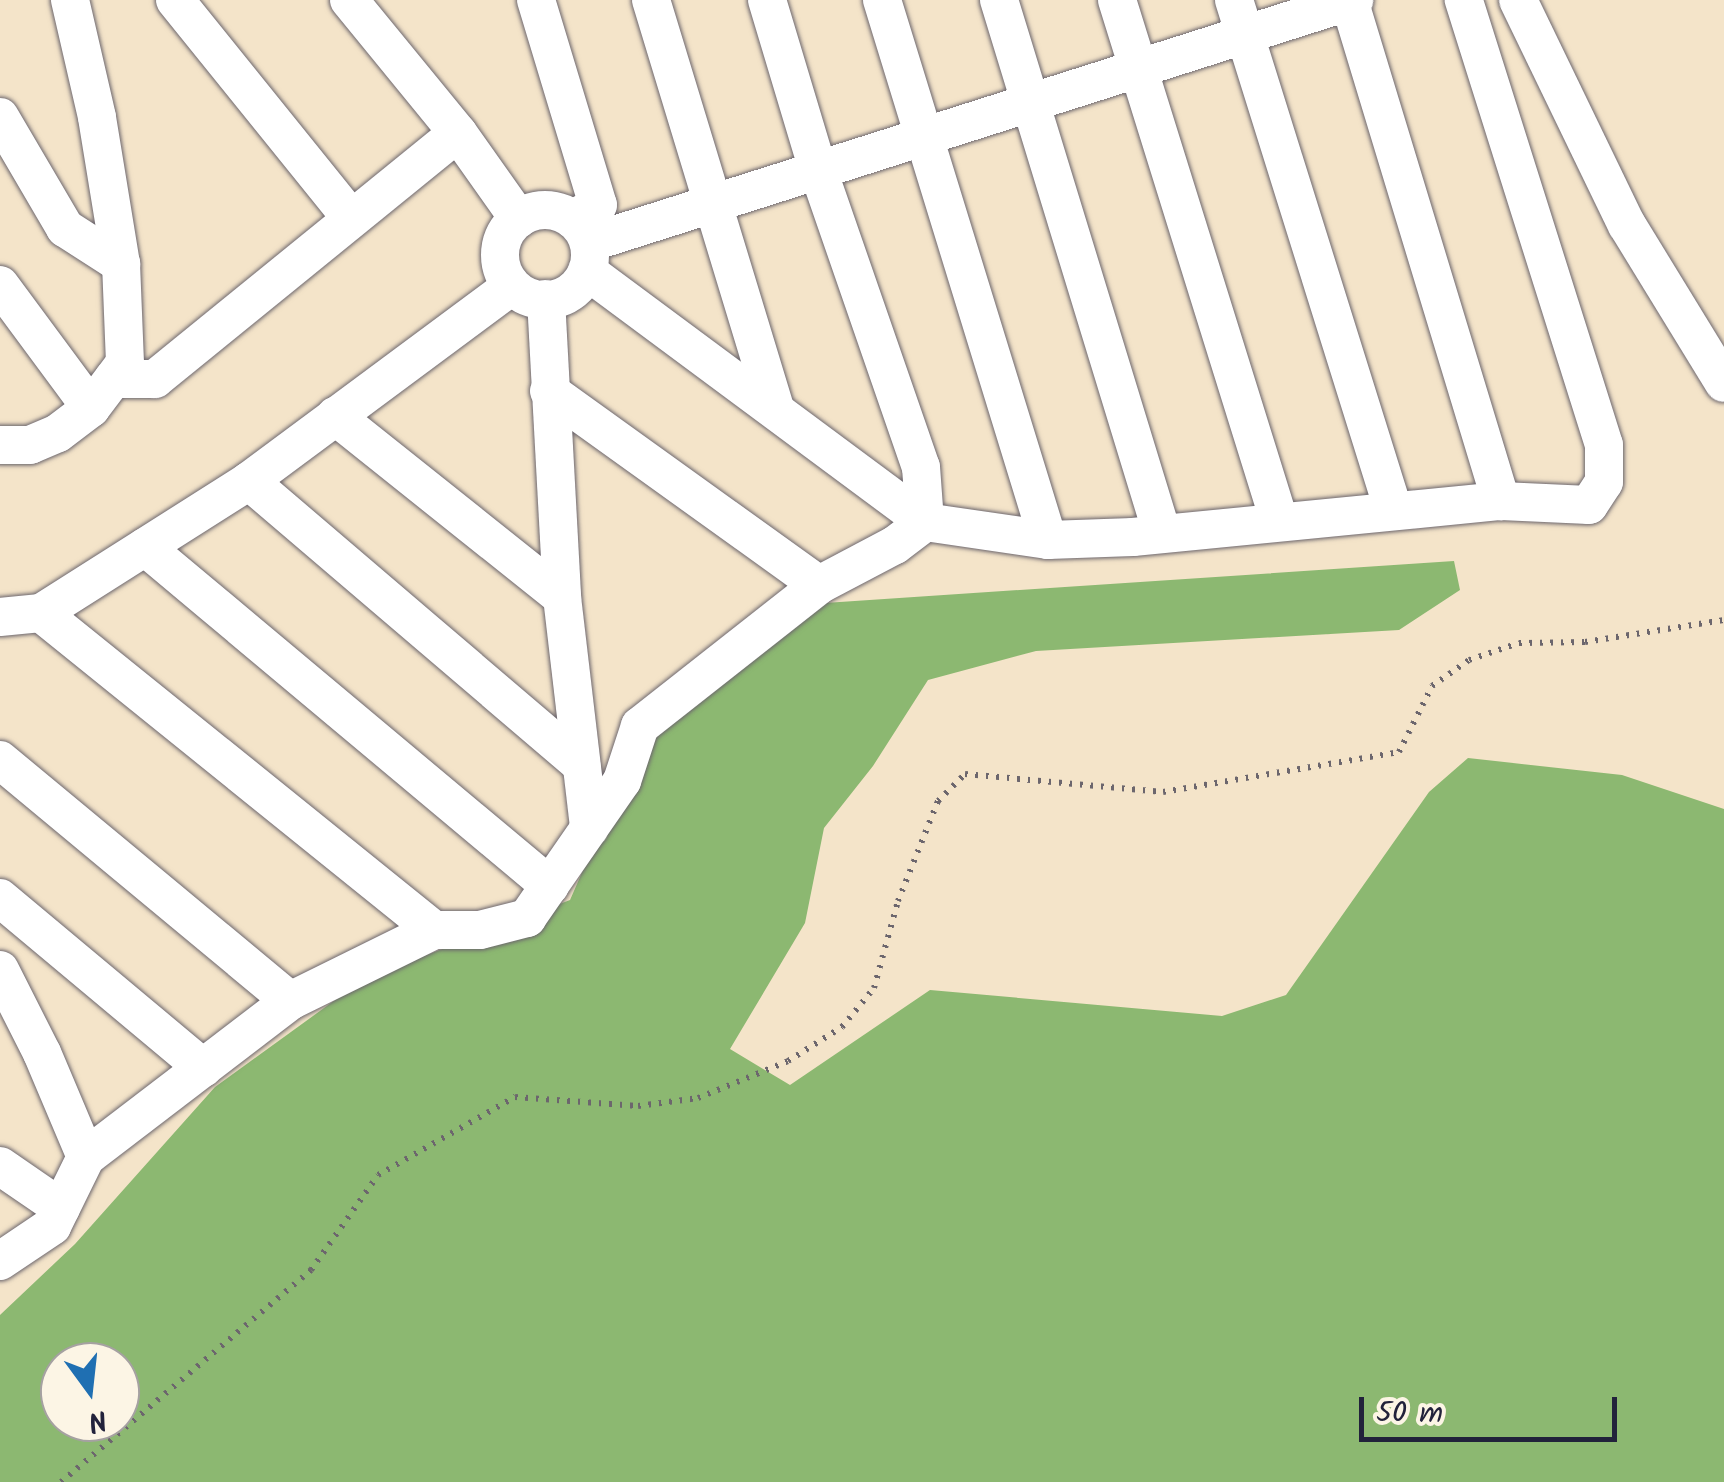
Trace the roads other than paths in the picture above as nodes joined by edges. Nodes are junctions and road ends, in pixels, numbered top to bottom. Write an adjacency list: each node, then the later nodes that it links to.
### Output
1 (70, 0): 24 (street)
2 (174, 0): 21 (street)
3 (349, 0): 17 (street)
4 (536, 0): 23 (street)
5 (651, 0): 20 (street)
6 (767, 0): 19 (street)
7 (882, 0): 18 (street)
8 (999, 0): 15 (street)
9 (1117, 0): 14 (street)
10 (1351, 0): 13 (street); 34 (street)
11 (1464, 0): 34 (street)
12 (1518, 0): 27 (street)
13 (1240, 17): 14 (street); 35 (street)
14 (1139, 68): 15 (street); 36 (street)
15 (1030, 103): 18 (street); 38 (street)
16 (0, 117): 24 (street)
17 (458, 133): 21 (street); 22 (street)
18 (923, 137): 19 (street); 39 (street)
19 (818, 170): 20 (street); 37 (street)
20 (714, 203): 23 (street); 30 (street)
21 (350, 218): 29 (street)
22 (519, 219): 23 (street); 26 (street)
23 (583, 244): 26 (street); 30 (street)
24 (121, 264): 29 (street)
25 (0, 285): 29 (street)
26 (529, 293): 28 (street); 31 (street)
27 (1724, 382)
28 (550, 391): 41 (street); 42 (street)
29 (102, 394): 32 (street)
30 (775, 408): 37 (street)
31 (335, 416): 33 (street); 42 (street)
32 (0, 445)
33 (249, 481): 40 (street); 46 (street)
34 (1501, 501): 35 (street)
35 (1393, 509): 36 (street)
36 (1278, 520): 38 (street)
37 (925, 522): 39 (street); 41 (street)
38 (1162, 533): 39 (street)
39 (1048, 540)
40 (145, 547): 43 (street); 48 (street)
41 (819, 585): 47 (street)
42 (562, 597): 46 (street)
43 (41, 613): 44 (street); 50 (street)
44 (0, 617)
45 (0, 760): 52 (street)
46 (581, 765): 47 (street)
47 (588, 828): 48 (street)
48 (550, 886): 50 (street)
49 (0, 898): 55 (street)
50 (434, 930): 52 (street)
51 (0, 970): 54 (street)
52 (290, 1001): 55 (street)
53 (0, 1024): 54 (street)
54 (42, 1052): 56 (street)
55 (203, 1068): 56 (street)
56 (86, 1157): 58 (street)
57 (0, 1166): 58 (street)
58 (61, 1208): 59 (street)
59 (0, 1260)

